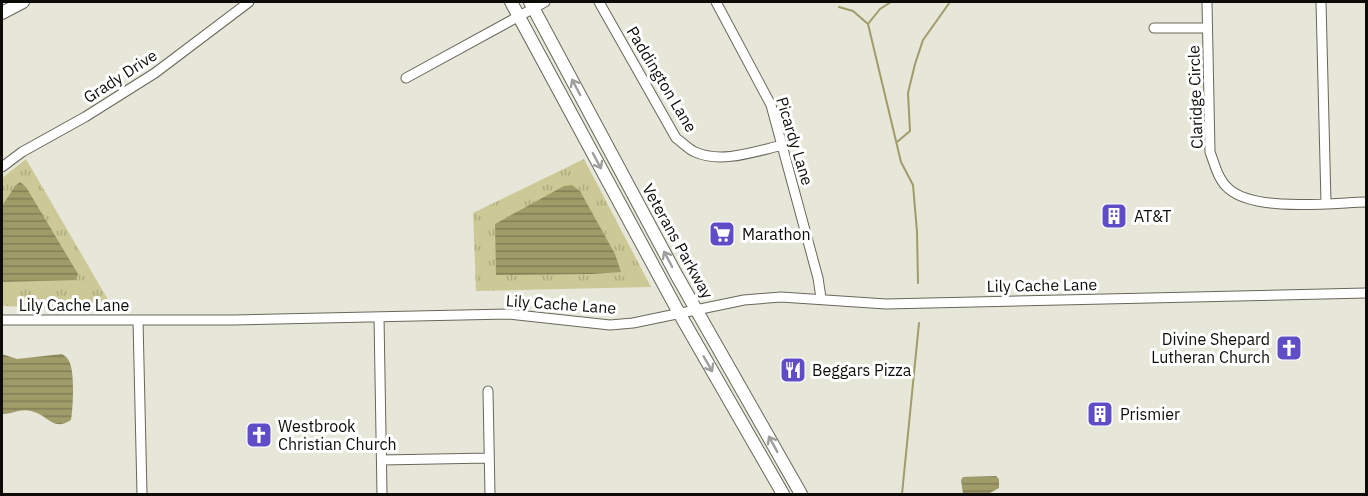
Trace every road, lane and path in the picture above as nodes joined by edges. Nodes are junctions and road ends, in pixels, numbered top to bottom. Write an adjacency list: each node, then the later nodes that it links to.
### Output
1 (24, 2): 9 (main road)
2 (249, 2): 15 (street, Grady Drive)
3 (511, 2): 10 (main road, Veterans Parkway)
4 (599, 2): 14 (street, Paddington Lane)
5 (716, 2): 14 (street, Picardy Lane)
6 (1207, 2): 12 (street, Claridge Circle)
7 (1321, 2): 17 (street)
8 (536, 4): 10 (street); 20 (main road, Veterans Parkway, one-way to 8)
9 (2, 13)
10 (520, 16): 13 (street); 21 (main road, Veterans Parkway, one-way to 21)
11 (1154, 28): 12 (street)
12 (1208, 28): 17 (street, Claridge Circle)
13 (406, 78)
14 (783, 145): 19 (street, Picardy Lane)
15 (2, 167)
16 (1366, 202): 17 (street, Claridge Circle)
17 (1326, 203)
18 (1366, 293): 19 (street, Lily Cache Lane)
19 (821, 298): 20 (street, Lily Cache Lane)
20 (697, 310): 21 (street, Lily Cache Lane); 32 (main road, Veterans Parkway, one-way to 20)
21 (680, 313): 22 (street, Lily Cache Lane); 31 (main road, Veterans Parkway, one-way to 31)
22 (379, 317): 24 (street, Lily Cache Lane); 27 (street)
23 (2, 320): 24 (street, Lily Cache Lane)
24 (138, 320): 28 (street)
25 (488, 391): 26 (street)
26 (489, 458): 27 (street); 30 (street)
27 (382, 460): 29 (street)
28 (142, 495)
29 (382, 495)
30 (490, 495)
31 (783, 495)
32 (801, 495)

